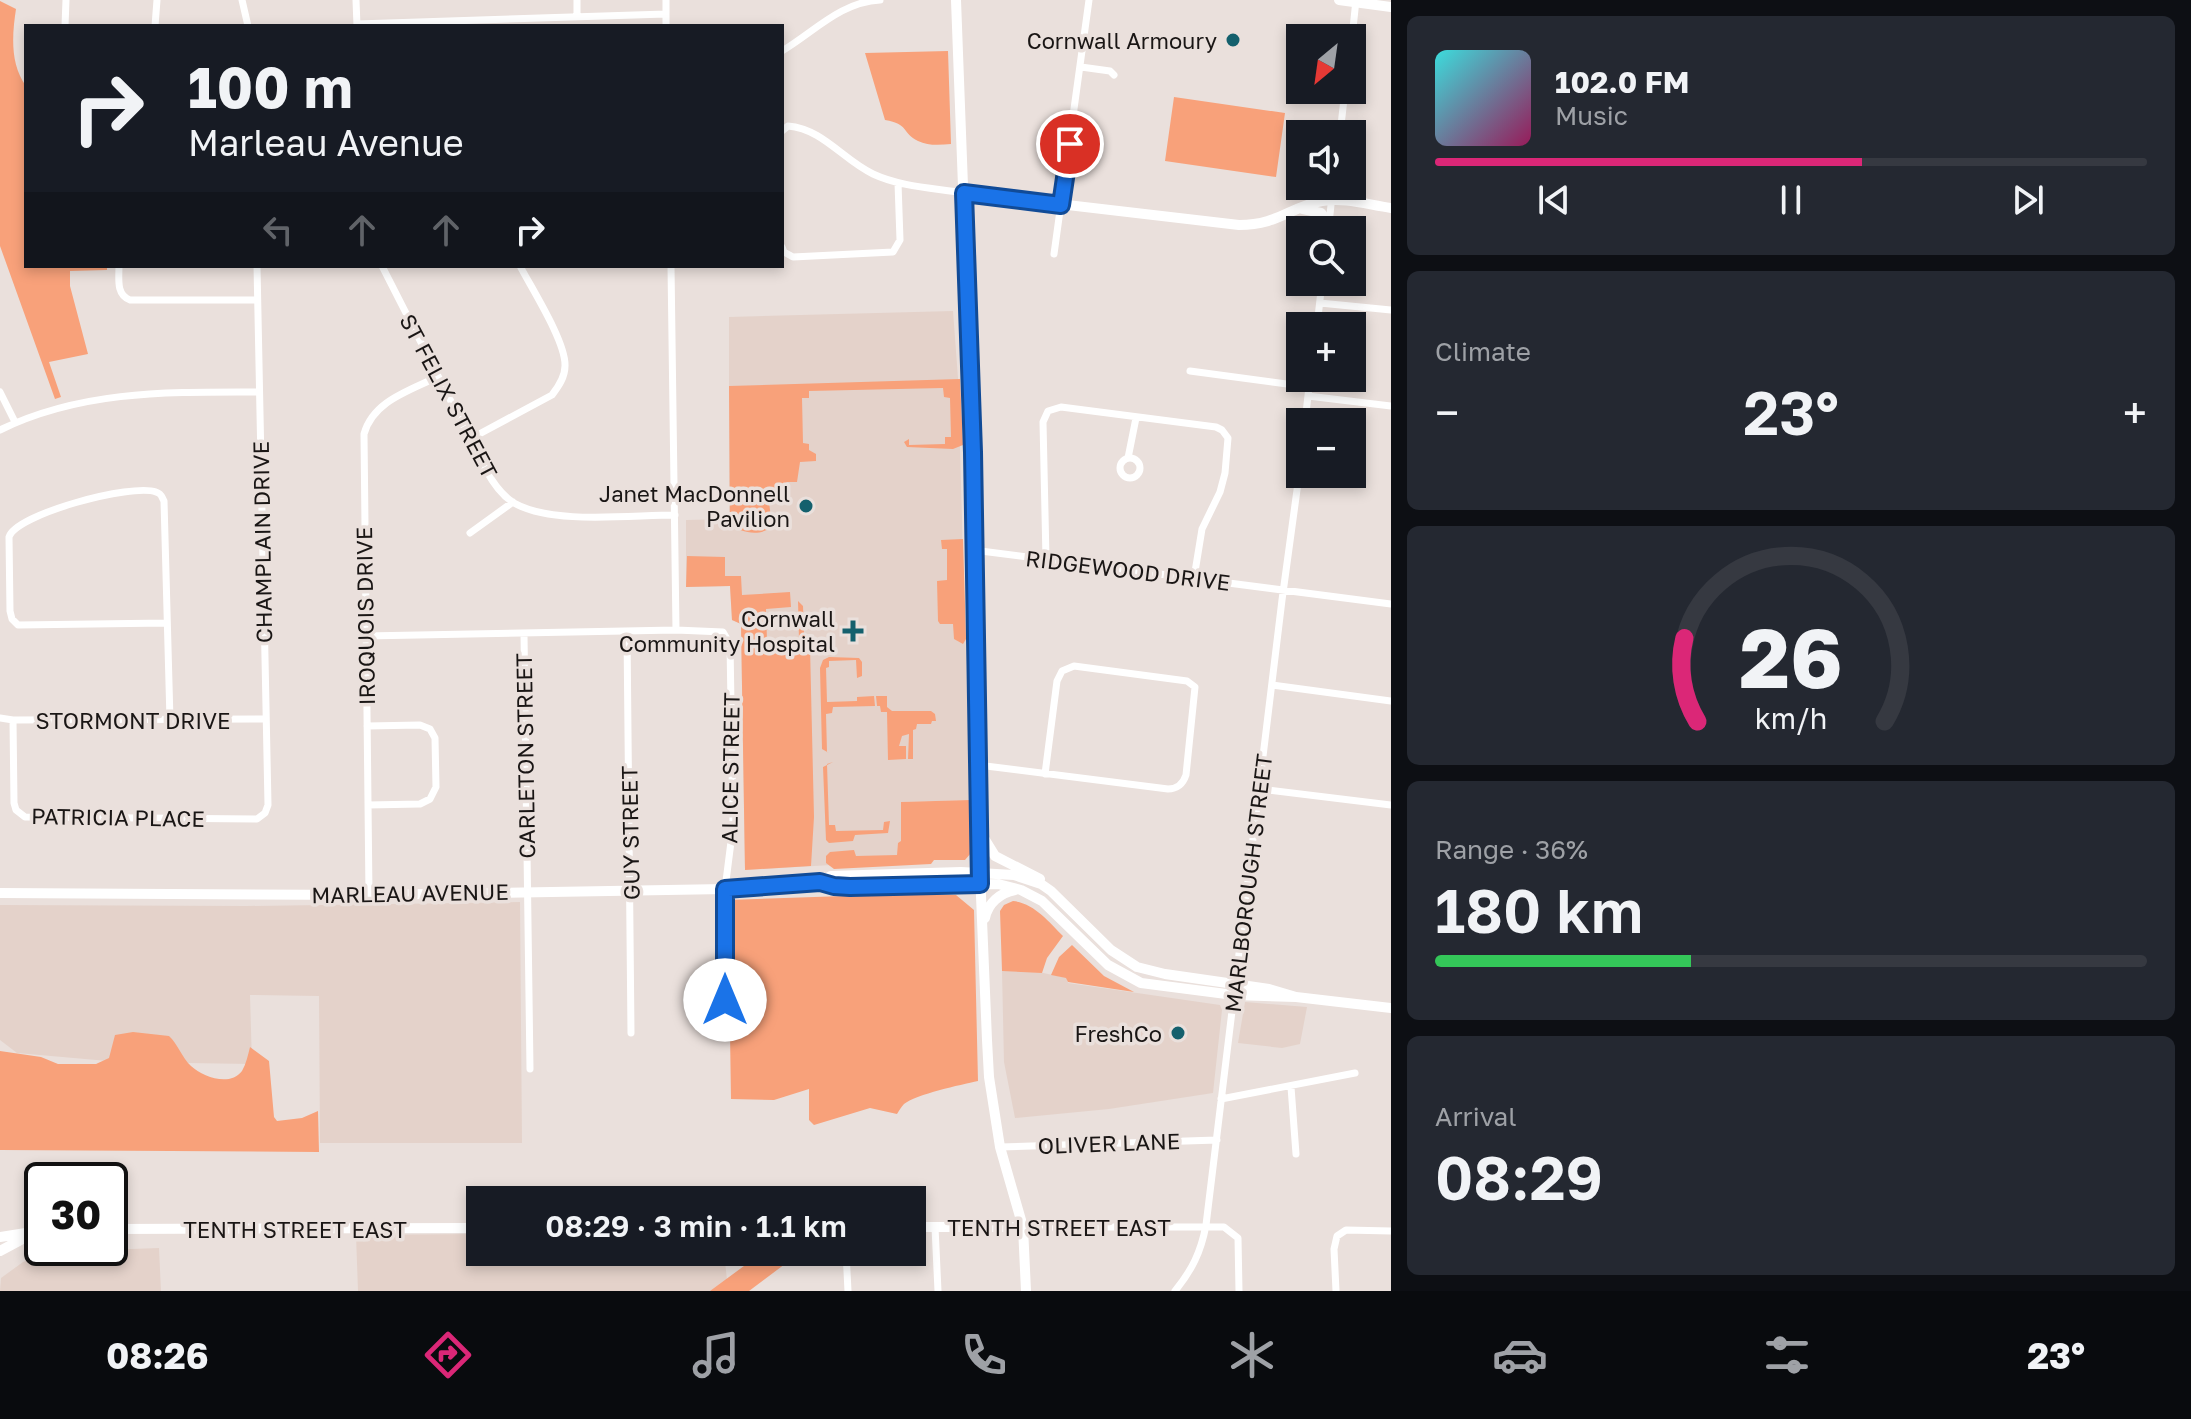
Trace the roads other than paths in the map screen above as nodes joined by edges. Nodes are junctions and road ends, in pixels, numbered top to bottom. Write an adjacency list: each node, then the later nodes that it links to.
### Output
1 (66, 0): 15 (street)
2 (157, 0): 16 (street)
3 (242, 0): 17 (street)
4 (356, 0): 18 (street)
5 (577, 0): 14 (street)
6 (666, 0): 13 (street)
7 (880, 0): 22 (street)
8 (956, 0): 27 (main road)
9 (1089, 0): 23 (street)
10 (1339, 0): 11 (main road)
11 (1356, 1): 12 (main road); 21 (street)
12 (1391, 7)
13 (666, 14): 14 (street); 20 (street)
14 (577, 16): 19 (street)
15 (65, 24)
16 (155, 24)
17 (248, 24)
18 (357, 24)
19 (381, 24)
20 (666, 24)
21 (1354, 24)
22 (784, 50)
23 (1081, 67): 24 (street); 29 (street)
24 (1114, 75)
25 (784, 129): 26 (street)
26 (898, 183): 27 (street); 34 (street)
27 (964, 193): 29 (main road); 62 (main road)
28 (1332, 200): 30 (main road); 31 (main road); 33 (street)
29 (1061, 205): 31 (main road); 35 (street)
30 (1391, 208)
31 (1301, 209): 32 (main road)
32 (1323, 216)
33 (1330, 216)
34 (784, 252)
35 (1054, 254)
36 (119, 268): 42 (street)
37 (257, 268): 42 (street, CHAMPLAIN DRIVE)
38 (383, 268): 47 (street, ST FELIX STREET)
39 (521, 268): 56 (street)
40 (671, 268): 60 (street)
41 (1321, 296): 43 (street)
42 (257, 300): 50 (street, CHAMPLAIN DRIVE)
43 (1320, 303): 44 (street); 45 (street)
44 (1391, 310)
45 (1319, 312)
46 (1190, 371): 48 (street)
47 (437, 377): 56 (street, ST FELIX STREET); 71 (street, IROQUOIS DRIVE)
48 (1286, 384)
49 (0, 392): 54 (street)
50 (258, 392): 54 (street); 75 (street, CHAMPLAIN DRIVE)
51 (1331, 392): 52 (street)
52 (1391, 406)
53 (1136, 418): 57 (street); 63 (street); 64 (street)
54 (15, 422): 55 (street)
55 (0, 430)
56 (470, 439): 59 (street, ST FELIX STREET)
57 (1128, 458)
58 (1297, 488): 65 (street, MARLBOROUGH STREET)
59 (513, 502): 60 (street, ST FELIX STREET); 61 (street)
60 (675, 515): 68 (street)
61 (470, 533)
62 (973, 550): 63 (street, RIDGEWOOD DRIVE); 79 (main road)
63 (1046, 559): 64 (street, RIDGEWOOD DRIVE)
64 (1194, 578): 65 (street, RIDGEWOOD DRIVE)
65 (1283, 590): 66 (street, RIDGEWOOD DRIVE); 72 (street, MARLBOROUGH STREET)
66 (1391, 604)
67 (167, 623): 67 (street); 77 (street)
68 (676, 630): 69 (street); 90 (street, ALICE STREET)
69 (627, 632): 70 (street); 89 (street, GUY STREET)
70 (524, 634): 71 (street); 92 (street, CARLETON STREET)
71 (365, 636): 78 (street, IROQUOIS DRIVE)
72 (1272, 685): 73 (street); 81 (street, MARLBOROUGH STREET)
73 (1391, 701)
74 (0, 718): 76 (street, STORMONT DRIVE)
75 (265, 719): 77 (street, STORMONT DRIVE); 84 (street, CHAMPLAIN DRIVE)
76 (13, 720): 77 (street, STORMONT DRIVE); 84 (street, PATRICIA PLACE)
77 (170, 720)
78 (367, 726): 82 (street, IROQUOIS DRIVE); 82 (street)
79 (978, 765): 80 (street); 85 (main road)
80 (1045, 774): 80 (street)
81 (1260, 789): 83 (street); 97 (street, MARLBOROUGH STREET)
82 (368, 805): 94 (street, IROQUOIS DRIVE)
83 (1391, 805)
84 (263, 816)
85 (980, 831): 86 (main road); 95 (main road)
86 (980, 872): 87 (main road, MARLEAU AVENUE); 88 (main road); 95 (main road, MARLEAU AVENUE)
87 (820, 882): 88 (main road, MARLEAU AVENUE); 90 (main road, MARLEAU AVENUE)
88 (980, 884): 91 (main road, MARLEAU AVENUE); 96 (main road)
89 (631, 889): 90 (main road, MARLEAU AVENUE); 92 (main road, MARLEAU AVENUE); 100 (street, GUY STREET)
90 (725, 889): 98 (street, ALICE STREET)
91 (1020, 890): 96 (main road); 97 (main road)
92 (527, 891): 94 (main road, MARLEAU AVENUE); 101 (street, CARLETON STREET)
93 (0, 893): 94 (main road, MARLEAU AVENUE)
94 (369, 895)
95 (1059, 897): 97 (main road)
96 (983, 932): 106 (main road)
97 (1235, 989): 99 (main road); 104 (street, MARLBOROUGH STREET)
98 (725, 1000)
99 (1391, 1008)
100 (631, 1033)
101 (530, 1069)
102 (1355, 1073): 103 (street)
103 (1291, 1087): 104 (street); 107 (street)
104 (1221, 1099): 105 (street, MARLBOROUGH STREET)
105 (1217, 1140): 106 (street, OLIVER LANE); 108 (street, MARLBOROUGH STREET)
106 (1000, 1147): 111 (main road)
107 (1296, 1154)
108 (1206, 1225): 111 (street, TENTH STREET EAST); 123 (street, MARLBOROUGH STREET); 124 (street)
109 (926, 1227): 110 (main road, TENTH STREET EAST)
110 (935, 1227): 111 (main road, TENTH STREET EAST); 121 (street)
111 (1023, 1227): 122 (main road)
112 (466, 1228): 113 (main road, TENTH STREET EAST)
113 (128, 1229)
114 (1391, 1231): 125 (street)
115 (24, 1235): 116 (main road)
116 (0, 1237)
117 (24, 1238): 118 (main road)
118 (0, 1251)
119 (847, 1266): 120 (street)
120 (848, 1291)
121 (938, 1291)
122 (1026, 1291)
123 (1175, 1291)
124 (1239, 1291)
125 (1336, 1291)

